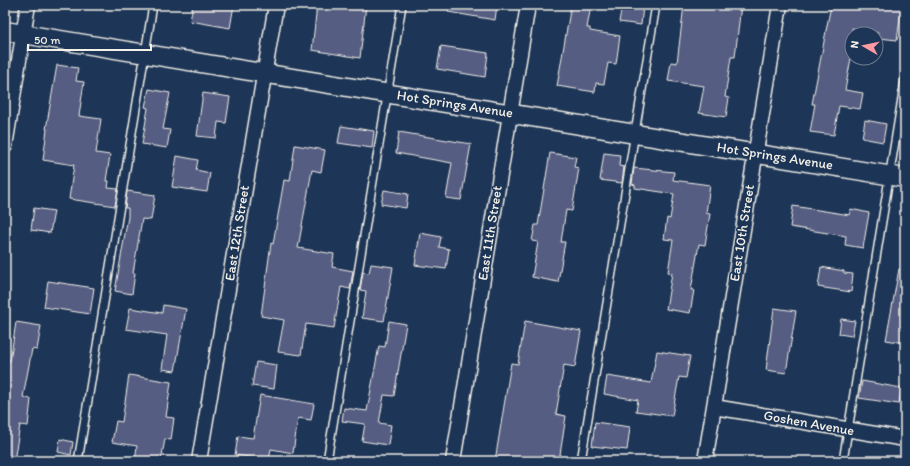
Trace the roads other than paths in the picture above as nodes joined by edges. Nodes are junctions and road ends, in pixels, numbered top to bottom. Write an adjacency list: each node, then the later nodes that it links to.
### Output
1 (28, 5): 9 (street)
2 (153, 5): 10 (lane)
3 (276, 5): 11 (street, East 12th Street)
4 (402, 5): 13 (lane)
5 (528, 5): 14 (street, East 11th Street)
6 (656, 5): 15 (lane)
7 (780, 5): 17 (street, East 10th Street)
8 (5, 31): 9 (street, Hot Springs Avenue)
9 (24, 34): 10 (street, Hot Springs Avenue); 16 (street)
10 (145, 54): 11 (street, Hot Springs Avenue); 22 (lane)
11 (264, 73): 13 (street, Hot Springs Avenue); 23 (street, East 12th Street)
12 (905, 80): 18 (lane)
13 (388, 93): 14 (street, Hot Springs Avenue); 24 (lane)
14 (510, 113): 15 (street, Hot Springs Avenue); 25 (street, East 11th Street)
15 (635, 133): 17 (street, Hot Springs Avenue); 26 (lane)
16 (5, 146)
17 (755, 153): 18 (street, Hot Springs Avenue); 19 (street, East 10th Street)
18 (897, 176): 20 (lane)
19 (714, 407): 20 (street, Goshen Avenue); 27 (street, East 10th Street)
20 (848, 429): 21 (street, Goshen Avenue); 28 (lane)
21 (905, 439)
22 (78, 461)
23 (199, 461)
24 (327, 461)
25 (452, 461)
26 (581, 461)
27 (705, 461)
28 (843, 461)

